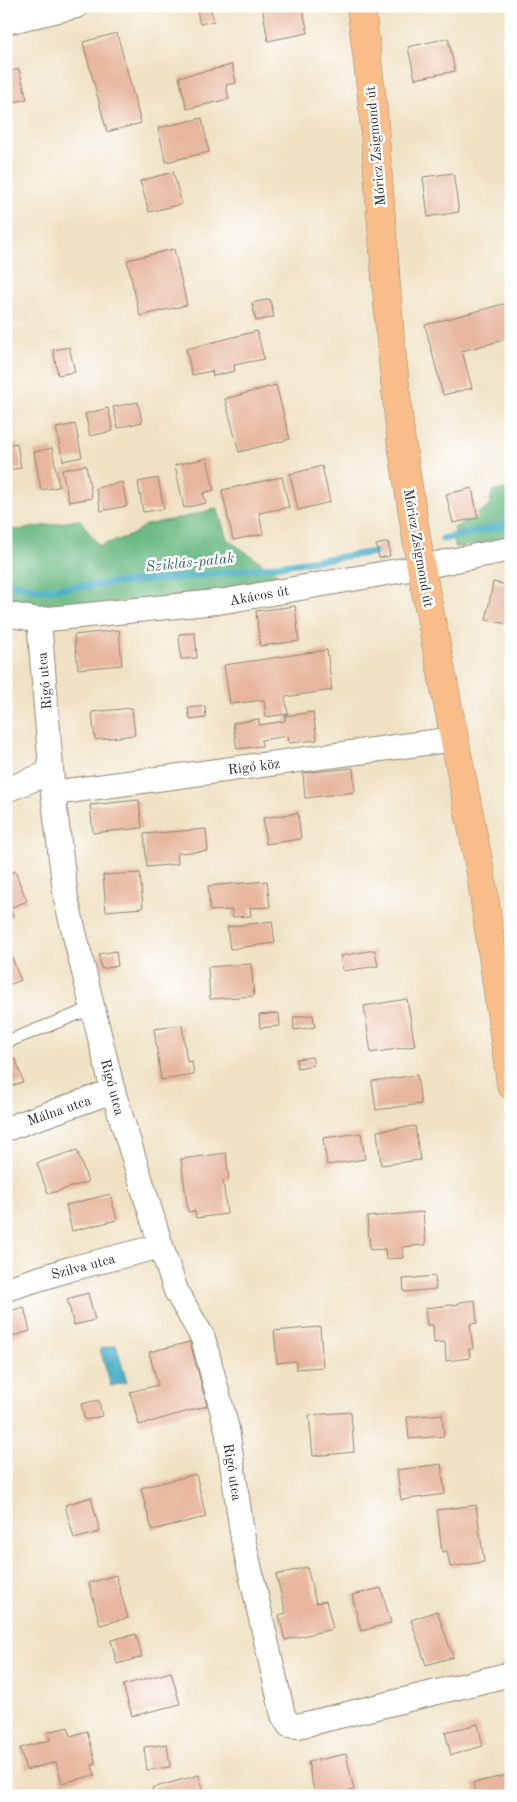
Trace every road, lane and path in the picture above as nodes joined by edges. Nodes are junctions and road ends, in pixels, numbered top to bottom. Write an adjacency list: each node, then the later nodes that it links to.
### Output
1 (76, 6): 3 (street)
2 (361, 6): 5 (main road, Móricz Zsigmond út)
3 (6, 22)
4 (511, 550): 5 (street, Akácos út)
5 (421, 567): 7 (street, Akácos út); 8 (main road, Móricz Zsigmond út)
6 (6, 614): 7 (street, Akácos út)
7 (39, 620): 9 (street, Rigó utca)
8 (455, 739): 9 (street, Rigó köz); 13 (main road, Móricz Zsigmond út)
9 (52, 783): 10 (street, Rigó köz); 11 (street, Rigó utca)
10 (6, 790)
11 (93, 1008): 12 (lane); 14 (street, Rigó utca)
12 (6, 1042)
13 (511, 1085)
14 (113, 1091): 15 (street, Málna utca); 16 (street, Rigó utca)
15 (6, 1129)
16 (161, 1246): 17 (street, Szilva utca); 18 (street, Rigó utca)
17 (6, 1289)
18 (511, 1674)

